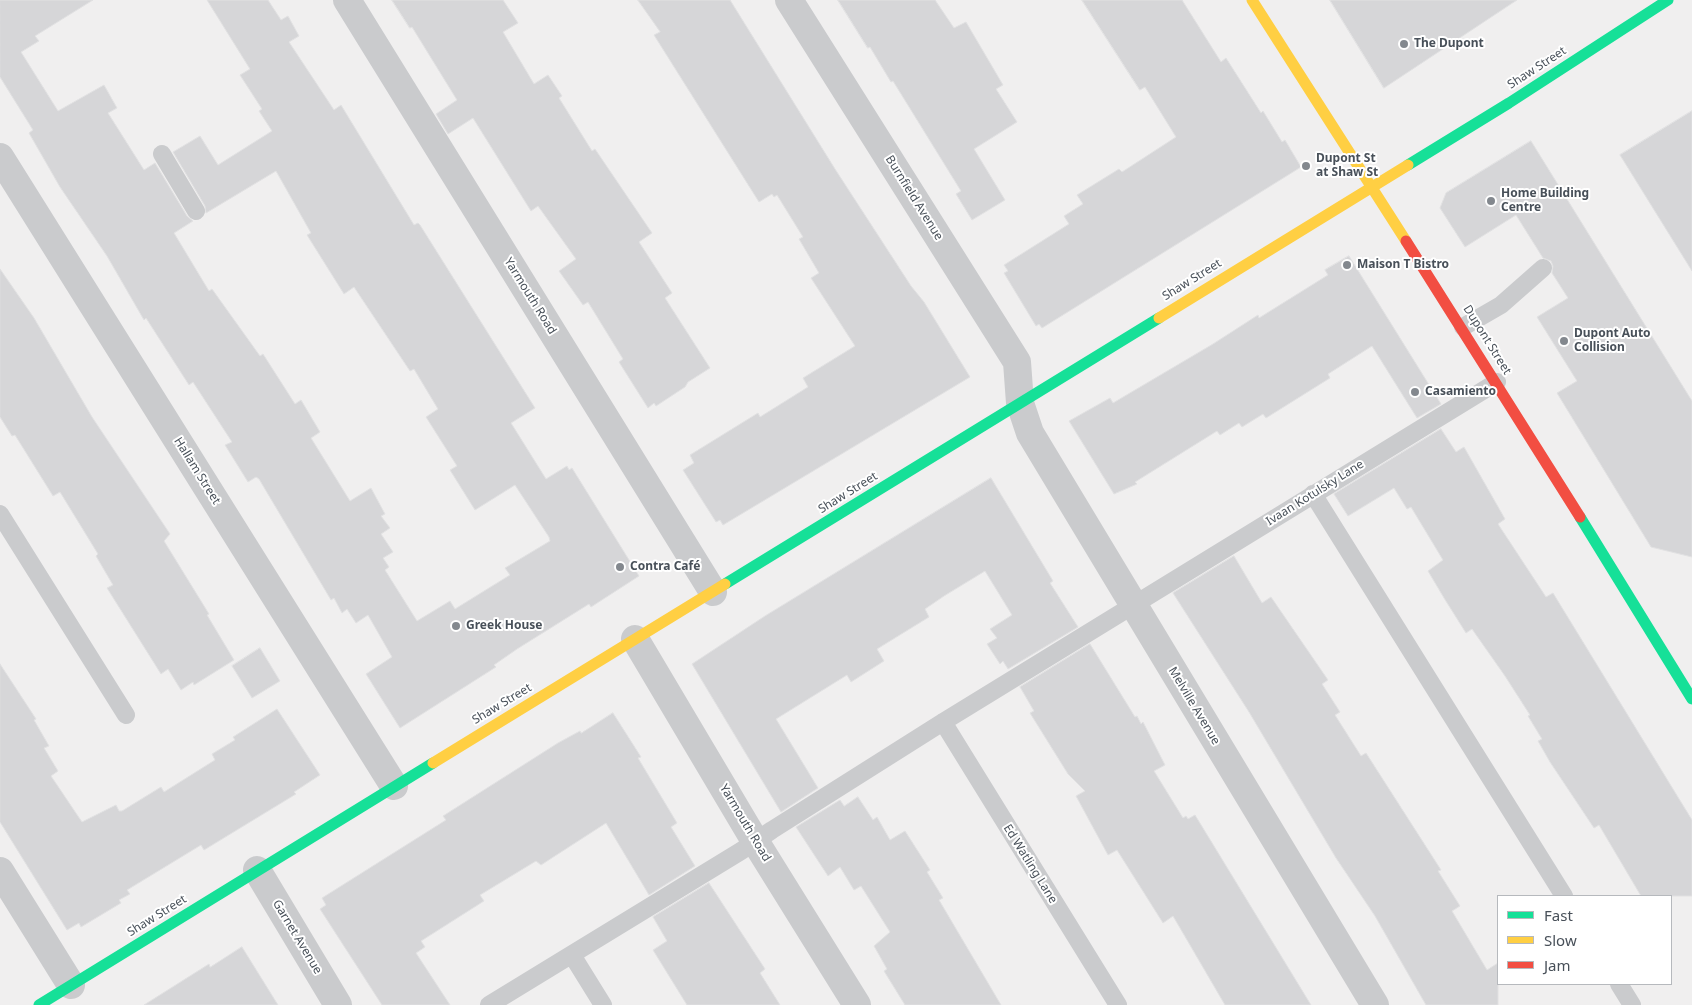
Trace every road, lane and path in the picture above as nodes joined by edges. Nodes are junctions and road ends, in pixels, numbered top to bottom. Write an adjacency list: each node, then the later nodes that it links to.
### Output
1 (347, 0): 15 (street, Yarmouth Road)
2 (789, 0): 12 (street, Burnfield Avenue)
3 (1252, 0): 7 (street, Dupont Street)
4 (1668, 0): 7 (street, Shaw Street)
5 (162, 154): 8 (lane)
6 (0, 157): 21 (street, Hallam Street)
7 (1371, 186): 10 (street, Dupont Street); 12 (street, Shaw Street)
8 (196, 211)
9 (1543, 268): 10 (lane)
10 (1463, 327): 11 (street, Dupont Street)
11 (1498, 382): 13 (lane, Ivaan Kotulsky Lane); 18 (street, Dupont Street)
12 (1020, 403): 15 (street, Shaw Street); 16 (street, Melville Avenue)
13 (1313, 494): 16 (lane, Ivaan Kotulsky Lane); 25 (lane)
14 (0, 514): 19 (lane)
15 (713, 592): 17 (street, Shaw Street)
16 (1133, 606): 20 (lane, Ivaan Kotulsky Lane); 35 (street, Melville Avenue)
17 (635, 639): 21 (street, Shaw Street); 22 (street, Yarmouth Road)
18 (1692, 699)
19 (126, 715)
20 (943, 722): 22 (lane, Ivaan Kotulsky Lane); 34 (lane, Ed Watling Lane)
21 (394, 786): 23 (street, Shaw Street)
22 (755, 841): 26 (lane, Ivaan Kotulsky Lane); 33 (street, Yarmouth Road)
23 (257, 870): 27 (street, Shaw Street); 30 (street, Garnet Avenue)
24 (0, 871): 27 (street)
25 (1563, 895)
26 (572, 955): 31 (lane, Ivaan Kotulsky Lane); 32 (lane)
27 (71, 985): 29 (street, Shaw Street)
28 (1620, 985): 36 (lane)
29 (39, 1005)
30 (338, 1005)
31 (489, 1005)
32 (602, 1005)
33 (858, 1005)
34 (1118, 1005)
35 (1375, 1005)
36 (1632, 1005)

